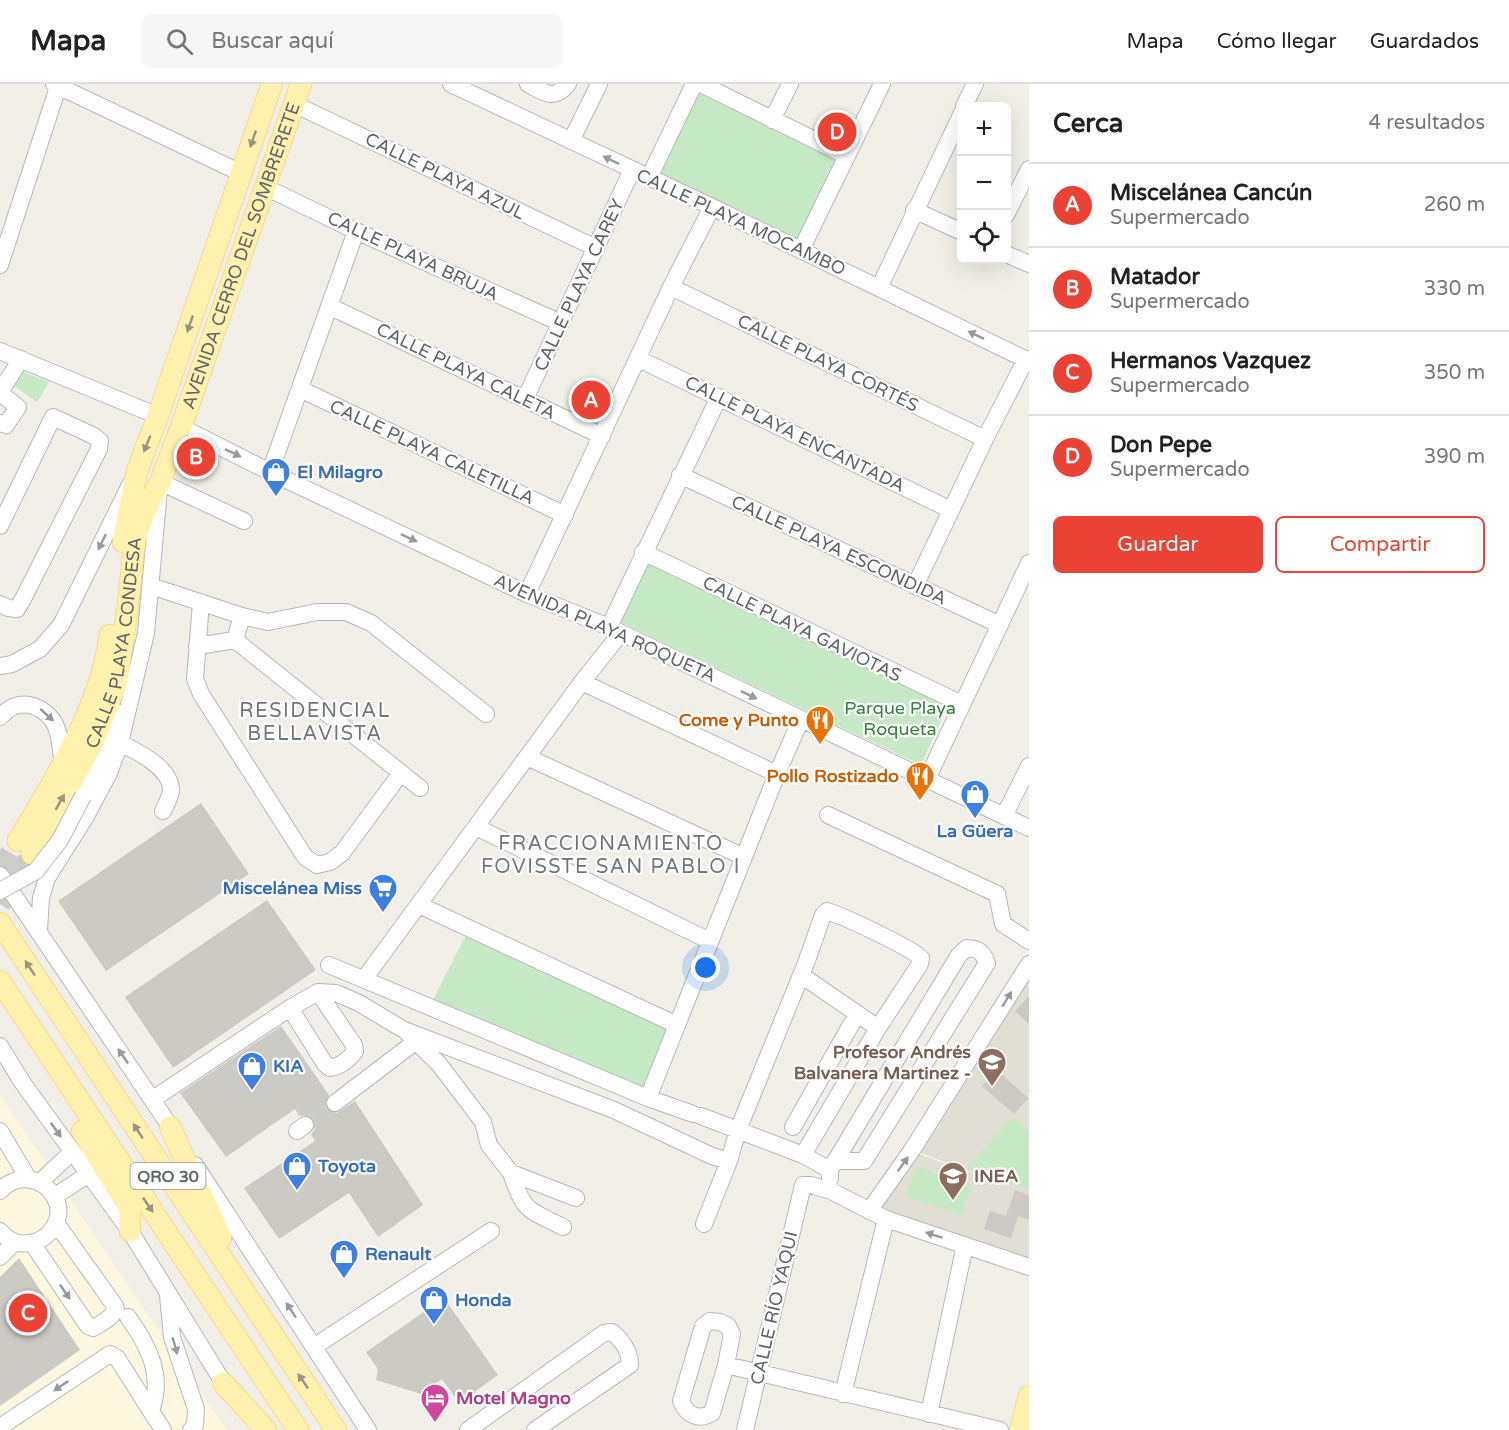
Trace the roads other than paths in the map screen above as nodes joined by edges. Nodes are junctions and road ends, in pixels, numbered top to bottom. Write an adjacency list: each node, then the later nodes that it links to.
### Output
1 (272, 84): 21 (main road, AVENIDA CERRO DEL SOMBRERETE, one-way to 21)
2 (301, 84): 14 (main road, AVENIDA CERRO DEL SOMBRERETE)
3 (452, 84): 17 (street, CALLE PLAYA MOCAMBO)
4 (528, 84): 5 (street)
5 (568, 84)
6 (599, 84): 17 (street)
7 (694, 84): 22 (street)
8 (701, 84): 15 (street)
9 (790, 84): 15 (street)
10 (882, 84): 18 (street)
11 (975, 84): 13 (street)
12 (57, 85): 21 (street); 33 (street)
13 (966, 102)
14 (294, 104): 23 (main road, AVENIDA CERRO DEL SOMBRERETE); 29 (street, CALLE PLAYA AZUL)
15 (772, 120): 18 (street)
16 (957, 123): 25 (street)
17 (571, 141): 20 (street, CALLE PLAYA MOCAMBO, one-way to 17)
18 (847, 156): 30 (street)
19 (1029, 169): 26 (street)
20 (632, 171): 22 (street, CALLE PLAYA MOCAMBO); 29 (street, CALLE PLAYA CAREY)
21 (242, 173): 46 (main road, AVENIDA CERRO DEL SOMBRERETE, one-way to 46)
22 (649, 178): 24 (street, CALLE PLAYA MOCAMBO)
23 (265, 187): 28 (street, CALLE PLAYA BRUJA); 48 (main road, AVENIDA CERRO DEL SOMBRERETE)
24 (712, 207): 30 (street, CALLE PLAYA MOCAMBO); 34 (street)
25 (914, 210): 27 (street); 35 (street)
26 (1008, 210)
27 (957, 230)
28 (356, 231): 36 (street); 37 (street, CALLE PLAYA BRUJA)
29 (596, 248): 37 (street, CALLE PLAYA CAREY)
30 (801, 250): 35 (street, CALLE PLAYA MOCAMBO)
31 (1011, 256): 32 (street)
32 (1029, 264)
33 (0, 265)
34 (671, 287): 40 (street); 50 (street, CALLE PLAYA CORTÉS)
35 (879, 288): 41 (street, CALLE PLAYA MOCAMBO, one-way to 35)
36 (329, 306): 42 (street); 45 (street, CALLE PLAYA CALETA)
37 (561, 323): 45 (street, CALLE PLAYA CAREY)
38 (0, 351): 39 (street)
39 (21, 359): 43 (street); 46 (street)
40 (639, 359): 44 (street, CALLE PLAYA ENCANTADA); 49 (street)
41 (1027, 360): 50 (street)
42 (300, 389): 52 (street); 56 (street, CALLE PLAYA CALETILLA)
43 (0, 393): 47 (street)
44 (718, 397): 53 (street); 55 (street, CALLE PLAYA ENCANTADA)
45 (525, 399): 49 (street, CALLE PLAYA CALETA)
46 (158, 416): 51 (main road, CALLE PLAYA CONDESA, one-way to 51)
47 (0, 423)
48 (181, 427): 52 (street, AVENIDA PLAYA ROQUETA, one-way to 52); 54 (main road, CALLE PLAYA CONDESA)
49 (602, 436): 56 (street)
50 (985, 438): 55 (street)
51 (137, 471): 71 (street, one-way to 71); 79 (main road, CALLE PLAYA CONDESA)
52 (270, 472): 63 (street, AVENIDA PLAYA ROQUETA, one-way to 63)
53 (680, 475): 59 (street); 62 (street, CALLE PLAYA ESCONDIDA)
54 (159, 482): 57 (street); 61 (street); 79 (main road, CALLE PLAYA CONDESA, one-way to 54); 92 (street, bridge)
55 (951, 510): 62 (street)
56 (565, 515): 63 (street)
57 (244, 521)
58 (0, 526): 65 (street)
59 (643, 552): 68 (street); 73 (street, CALLE PLAYA GAVIOTAS)
60 (1029, 563): 67 (street)
61 (151, 586): 64 (street); 77 (street)
62 (915, 586): 67 (street, CALLE PLAYA ESCONDIDA)
63 (527, 594): 68 (street, AVENIDA PLAYA ROQUETA)
64 (201, 602): 66 (street); 70 (street)
65 (0, 604)
66 (242, 616): 69 (street); 74 (street)
67 (1000, 625): 73 (street)
68 (615, 630): 72 (street); 76 (street, AVENIDA PLAYA ROQUETA, one-way to 76)
69 (235, 640): 70 (street); 81 (street)
70 (196, 646): 81 (street)
71 (0, 666)
72 (582, 682): 78 (street); 82 (street)
73 (962, 704): 83 (street)
74 (486, 714)
75 (0, 717): 79 (street, one-way to 79)
76 (801, 719): 82 (street); 83 (street, AVENIDA PLAYA ROQUETA)
77 (120, 743): 85 (street); 95 (street)
78 (527, 757): 88 (street); 90 (street)
79 (63, 766)
80 (1029, 766): 87 (street)
81 (401, 773): 84 (street)
82 (777, 774): 90 (street)
83 (927, 779): 87 (street, AVENIDA PLAYA ROQUETA)
84 (420, 788)
85 (163, 812)
86 (828, 814): 96 (street)
87 (1004, 816): 89 (street, AVENIDA PLAYA ROQUETA)
88 (476, 827): 93 (street); 97 (street)
89 (1029, 828)
90 (744, 857): 97 (street)
91 (0, 875): 95 (street)
92 (0, 891)
93 (418, 905): 101 (street); 106 (street)
94 (0, 923): 147 (main road, QRO 30, one-way to 94)
95 (39, 930): 116 (street, one-way to 95)
96 (1029, 941)
97 (710, 942): 106 (street)
98 (1029, 964): 133 (street, one-way to 98)
99 (329, 965): 101 (street)
100 (801, 975): 105 (street); 107 (street); 120 (street)
101 (364, 980): 115 (street)
102 (0, 981): 108 (main road, QRO 30)
103 (318, 992): 104 (street); 104 (street); 109 (street)
104 (290, 1008): 116 (street)
105 (857, 1014): 107 (street); 118 (street)
106 (677, 1025): 115 (street)
107 (878, 1028): 123 (street)
108 (34, 1034): 139 (main road); 162 (main road, QRO 30, one-way to 162)
109 (410, 1036): 117 (street); 124 (street); 126 (street)
110 (0, 1046): 114 (street)
111 (0, 1068): 114 (street)
112 (921, 1068): 113 (street); 113 (street); 125 (street)
113 (891, 1069): 125 (street)
114 (22, 1082): 122 (street, one-way to 122)
115 (648, 1098): 120 (street)
116 (153, 1099): 119 (street)
117 (335, 1103)
118 (793, 1126)
119 (170, 1127): 147 (main road); 148 (street, one-way to 119)
120 (738, 1130): 123 (street); 124 (street)
121 (0, 1131): 128 (street)
122 (72, 1152): 127 (street); 128 (street)
123 (802, 1155): 125 (street)
124 (729, 1161): 136 (street)
125 (832, 1166): 130 (street)
126 (511, 1173): 132 (street); 137 (street)
127 (89, 1174): 131 (street); 139 (street)
128 (34, 1180): 129 (street); 131 (street)
129 (0, 1191)
130 (831, 1191): 133 (street); 150 (street, CALLE RÍO YAQUI)
131 (55, 1197): 135 (street)
132 (576, 1198)
133 (869, 1211): 134 (street)
134 (886, 1219): 143 (street, one-way to 134); 153 (street)
135 (56, 1223): 142 (street); 142 (street, one-way to 135)
136 (704, 1224)
137 (563, 1227)
138 (0, 1231): 141 (street)
139 (130, 1231): 146 (street)
140 (492, 1231): 148 (street)
141 (15, 1242): 142 (street); 144 (street)
142 (32, 1243)
143 (965, 1245): 145 (street); 156 (street)
144 (0, 1257)
145 (1029, 1267)
146 (167, 1288): 152 (street); 159 (street, one-way to 159)
147 (249, 1299): 163 (main road, QRO 30, one-way to 147)
148 (315, 1346): 164 (street)
149 (726, 1365): 149 (street); 150 (street)
150 (759, 1372): 153 (street); 167 (street, CALLE RÍO YAQUI)
151 (132, 1381): 155 (street); 155 (street); 157 (street, one-way to 157)
152 (223, 1383): 160 (street); 161 (main road)
153 (843, 1394): 156 (street)
154 (1029, 1396): 169 (main road)
155 (151, 1411): 158 (street)
156 (929, 1414): 168 (street)
157 (0, 1426)
158 (163, 1430)
159 (191, 1430)
160 (254, 1430)
161 (266, 1430)
162 (298, 1430)
163 (336, 1430)
164 (368, 1430)
165 (468, 1430): 166 (street)
166 (535, 1430)
167 (746, 1430)
168 (1000, 1430)
169 (1020, 1430)

